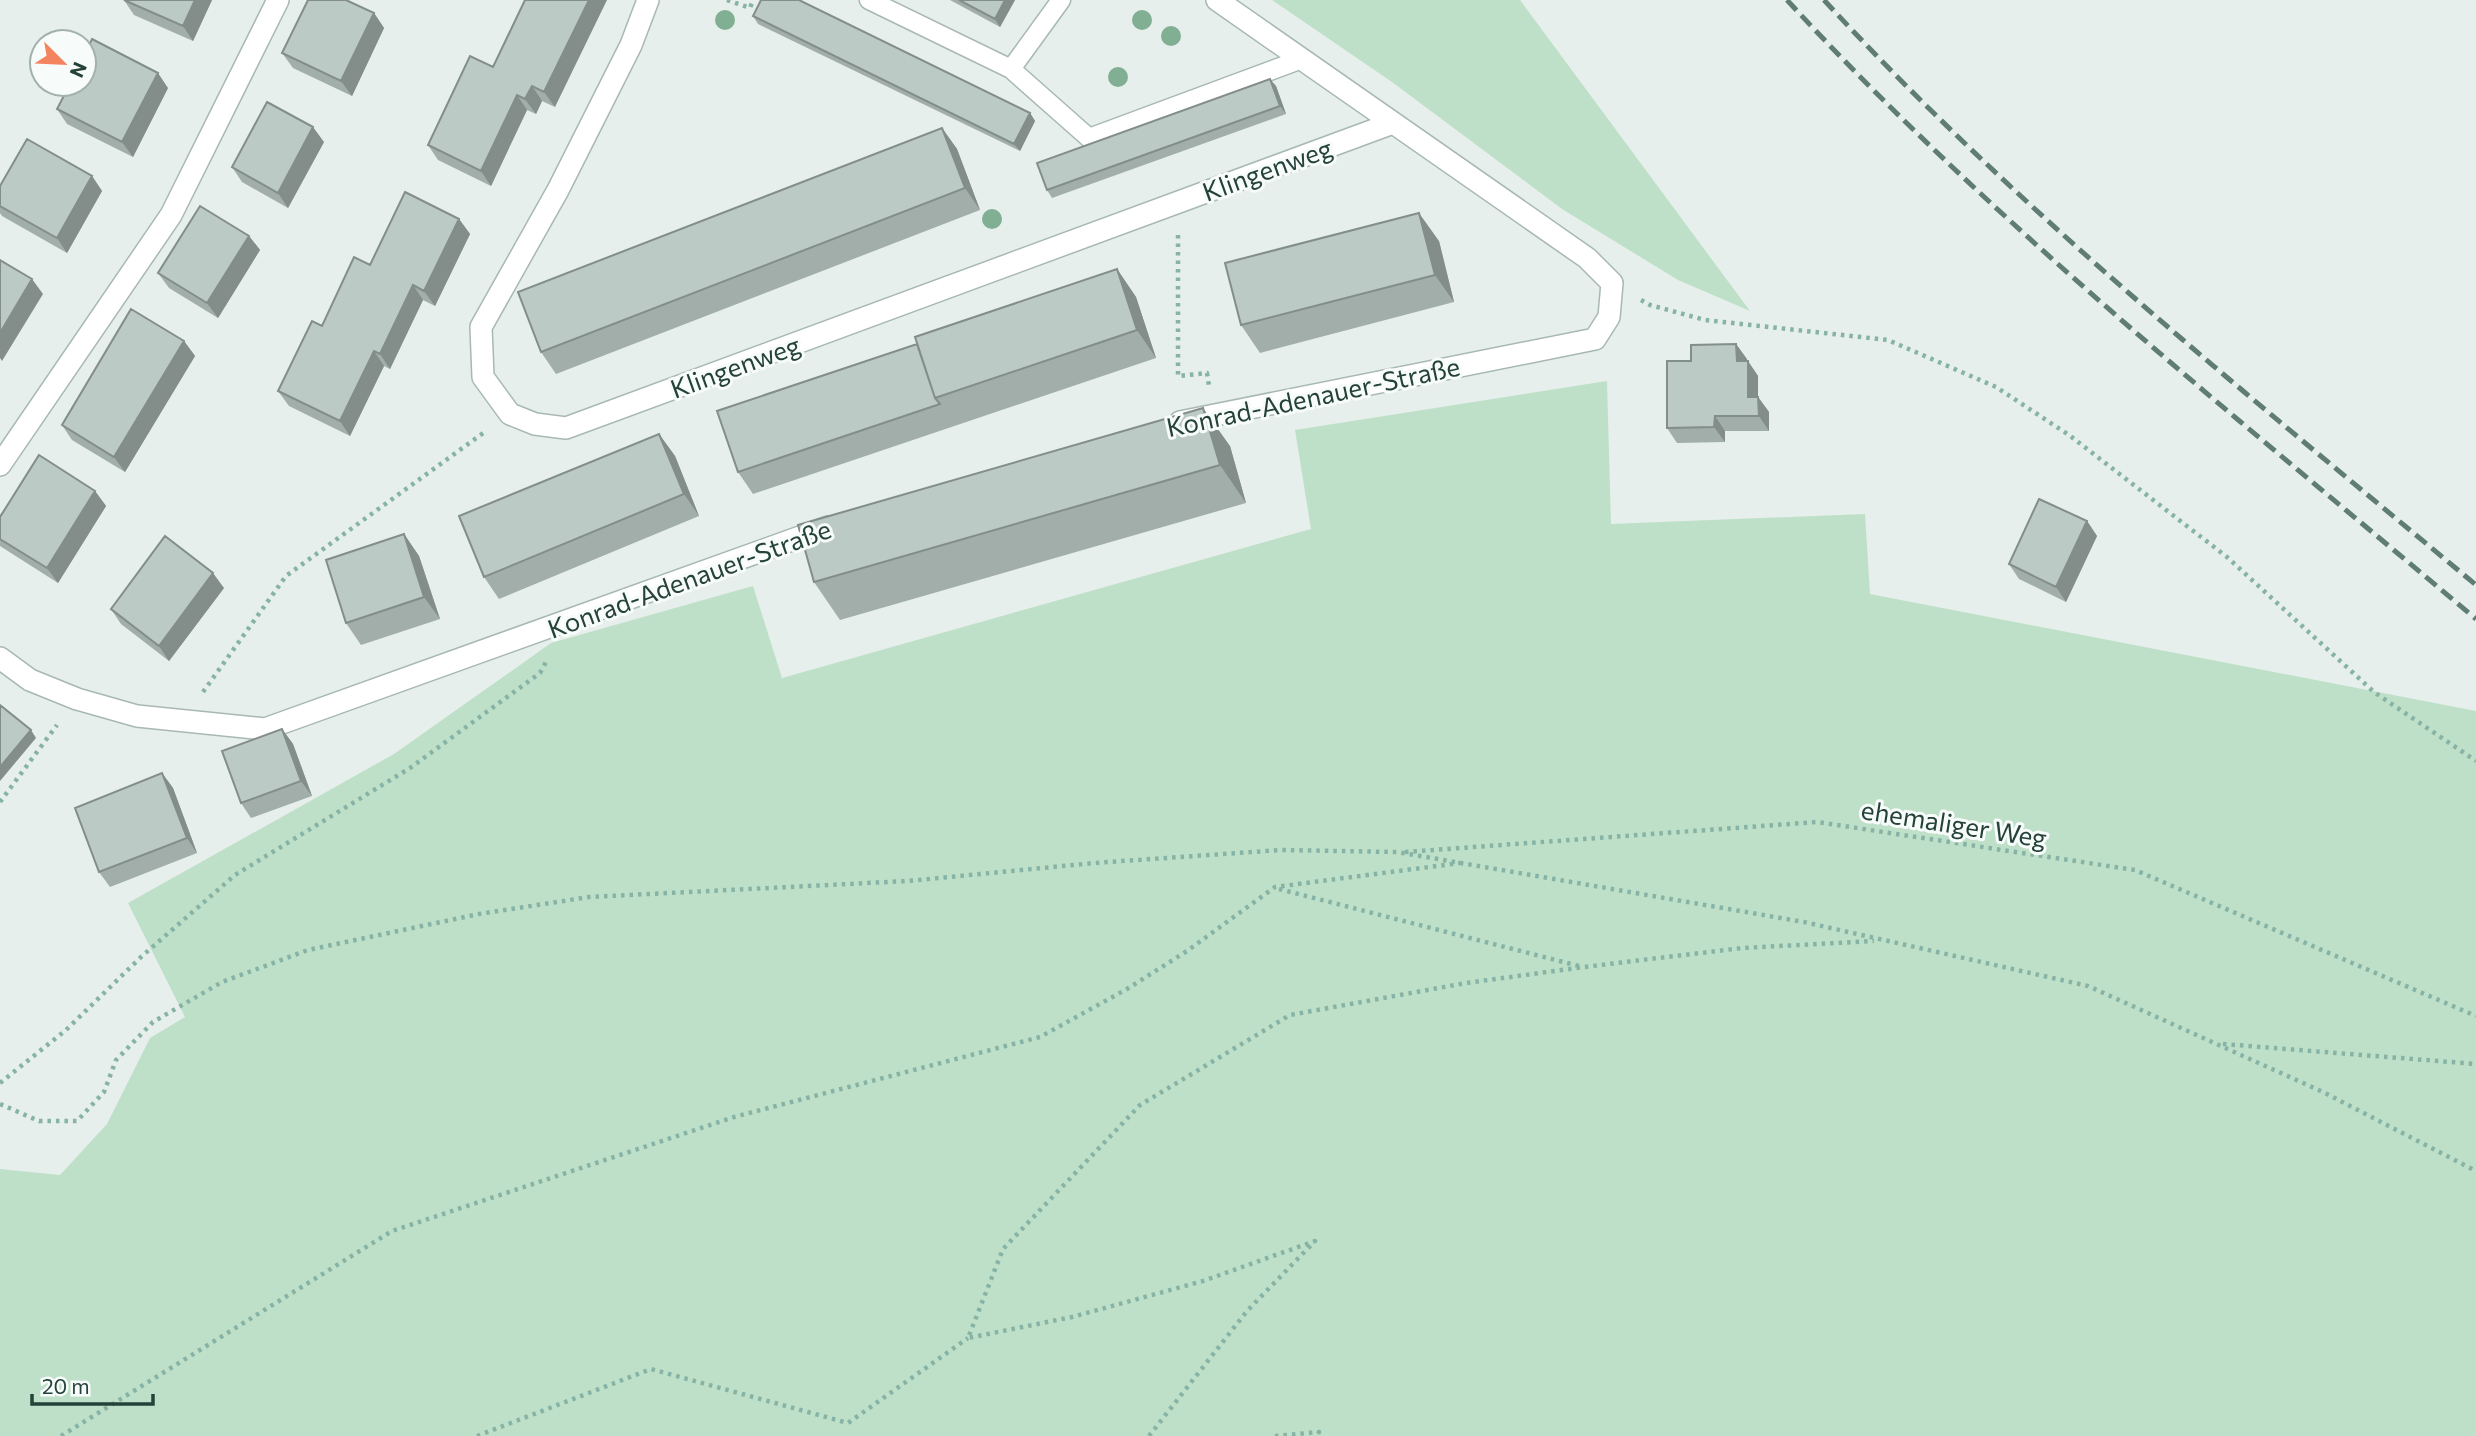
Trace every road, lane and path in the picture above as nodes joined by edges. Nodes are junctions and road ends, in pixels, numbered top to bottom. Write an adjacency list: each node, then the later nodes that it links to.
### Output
1 (278, 0): 16 (street)
2 (648, 0): 13 (street)
3 (727, 0): 4 (path)
4 (753, 0)
5 (869, 0): 9 (lane)
6 (1061, 0): 9 (lane)
7 (1217, 0): 8 (street)
8 (1302, 59): 9 (lane); 10 (street)
9 (1011, 69)
10 (1393, 123): 11 (street, Klingenweg); 12 (street)
11 (1178, 202): 13 (street, Klingenweg); 14 (path)
12 (1612, 283): 14 (street, Konrad-Adenauer-Straße); 22 (path)
13 (510, 414): 21 (path)
14 (1214, 415): 15 (street, Konrad-Adenauer-Straße)
15 (1159, 428)
16 (0, 465)
17 (849, 519): 18 (street, Konrad-Adenauer-Straße)
18 (564, 623): 21 (street, Konrad-Adenauer-Straße); 32 (path)
19 (0, 658): 20 (street, Konrad-Adenauer-Straße)
20 (77, 699): 21 (street, Konrad-Adenauer-Straße); 23 (path)
21 (183, 721)
22 (2476, 761)
23 (0, 802)
24 (1397, 852): 25 (path); 29 (path, ehemaliger Weg); 33 (path)
25 (1465, 863): 26 (path); 27 (path)
26 (1275, 887): 28 (path); 36 (path)
27 (1881, 940): 28 (path); 30 (path)
28 (1584, 967): 35 (path)
29 (2476, 1016)
30 (2219, 1044): 31 (path); 34 (path)
31 (2476, 1064)
32 (0, 1083)
33 (0, 1104)
34 (2476, 1171)
35 (968, 1338): 37 (path); 38 (path)
36 (61, 1436)
37 (477, 1436)
38 (1149, 1436)
39 (1275, 1436): 40 (path)
40 (1317, 1436)

